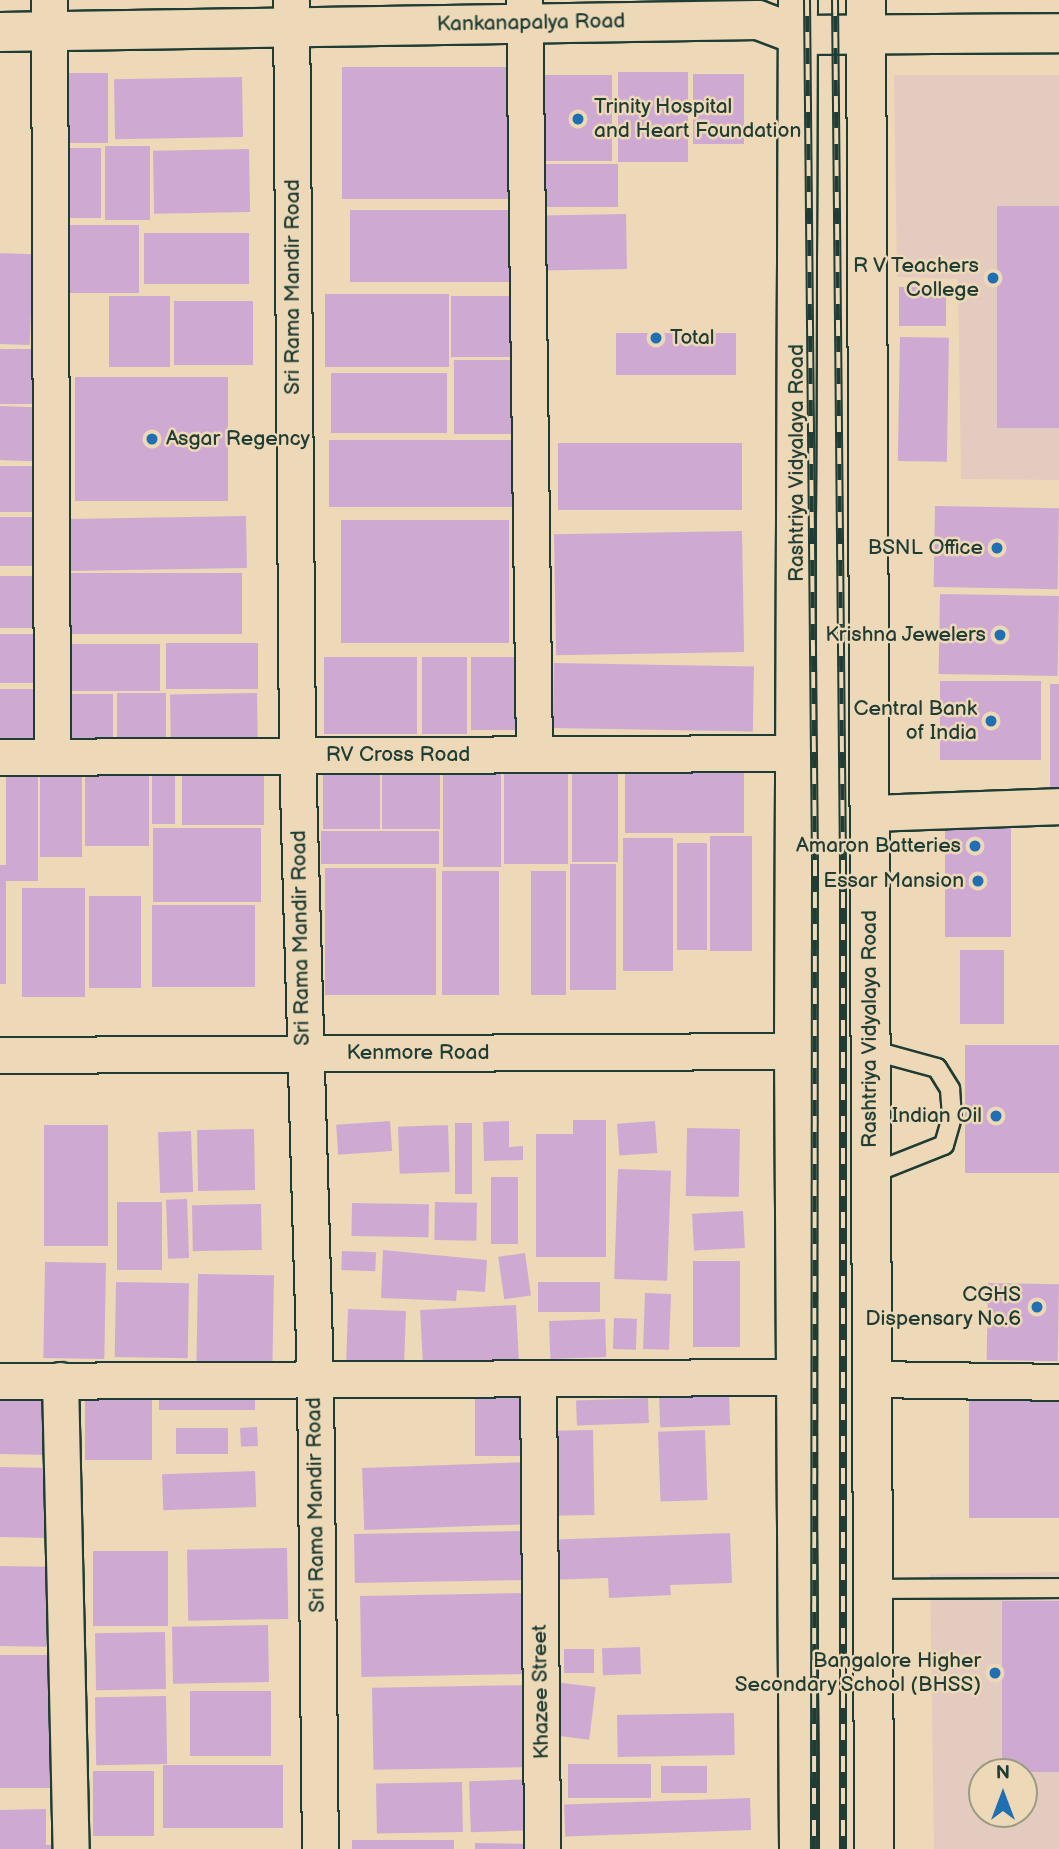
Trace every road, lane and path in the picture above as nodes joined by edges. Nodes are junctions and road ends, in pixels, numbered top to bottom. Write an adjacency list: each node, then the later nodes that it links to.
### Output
1 (769, 10): 2 (main road, Kankanapalya Road); 6 (main road, Kankanapalya Road)
2 (524, 12): 3 (main road, Kankanapalya Road); 10 (street)
3 (291, 14): 4 (main road, Kankanapalya Road); 11 (street, Sri Rama Mandir Road)
4 (49, 16): 7 (main road, Kankanapalya Road); 13 (street)
5 (866, 16): 6 (main road, Kankanapalya Road); 8 (main road, Kankanapalya Road); 15 (main road, Rashtriya Vidyalaya Road)
6 (798, 17): 9 (main road, Rashtriya Vidyalaya Road)
7 (0, 32)
8 (1059, 33)
9 (796, 753): 10 (street, RV Cross Road); 17 (main road, Rashtriya Vidyalaya Road)
10 (534, 754): 11 (street, RV Cross Road)
11 (297, 755): 13 (street, RV Cross Road); 18 (street, Sri Rama Mandir Road)
12 (0, 757): 13 (street, RV Cross Road)
13 (52, 757)
14 (1059, 806): 15 (street)
15 (869, 813): 16 (main road, Rashtriya Vidyalaya Road)
16 (871, 1050): 20 (main road, Rashtriya Vidyalaya Road); 20 (lane)
17 (794, 1051): 18 (street, Kenmore Road); 21 (main road, Rashtriya Vidyalaya Road)
18 (304, 1054): 19 (street, Kenmore Road); 25 (street, Sri Rama Mandir Road)
19 (0, 1055)
20 (871, 1174): 23 (main road, Rashtriya Vidyalaya Road)
21 (796, 1377): 22 (street); 33 (main road, Rashtriya Vidyalaya Road)
22 (538, 1378): 25 (street); 32 (street, Khazee Street)
23 (872, 1379): 27 (street); 29 (main road, Rashtriya Vidyalaya Road)
24 (60, 1380): 25 (street); 26 (street); 30 (street)
25 (315, 1380): 31 (street, Sri Rama Mandir Road)
26 (0, 1381)
27 (1059, 1382)
28 (1059, 1588): 29 (lane)
29 (873, 1589): 34 (main road, Rashtriya Vidyalaya Road)
30 (71, 1849)
31 (320, 1849)
32 (542, 1849)
33 (799, 1849)
34 (874, 1849)

